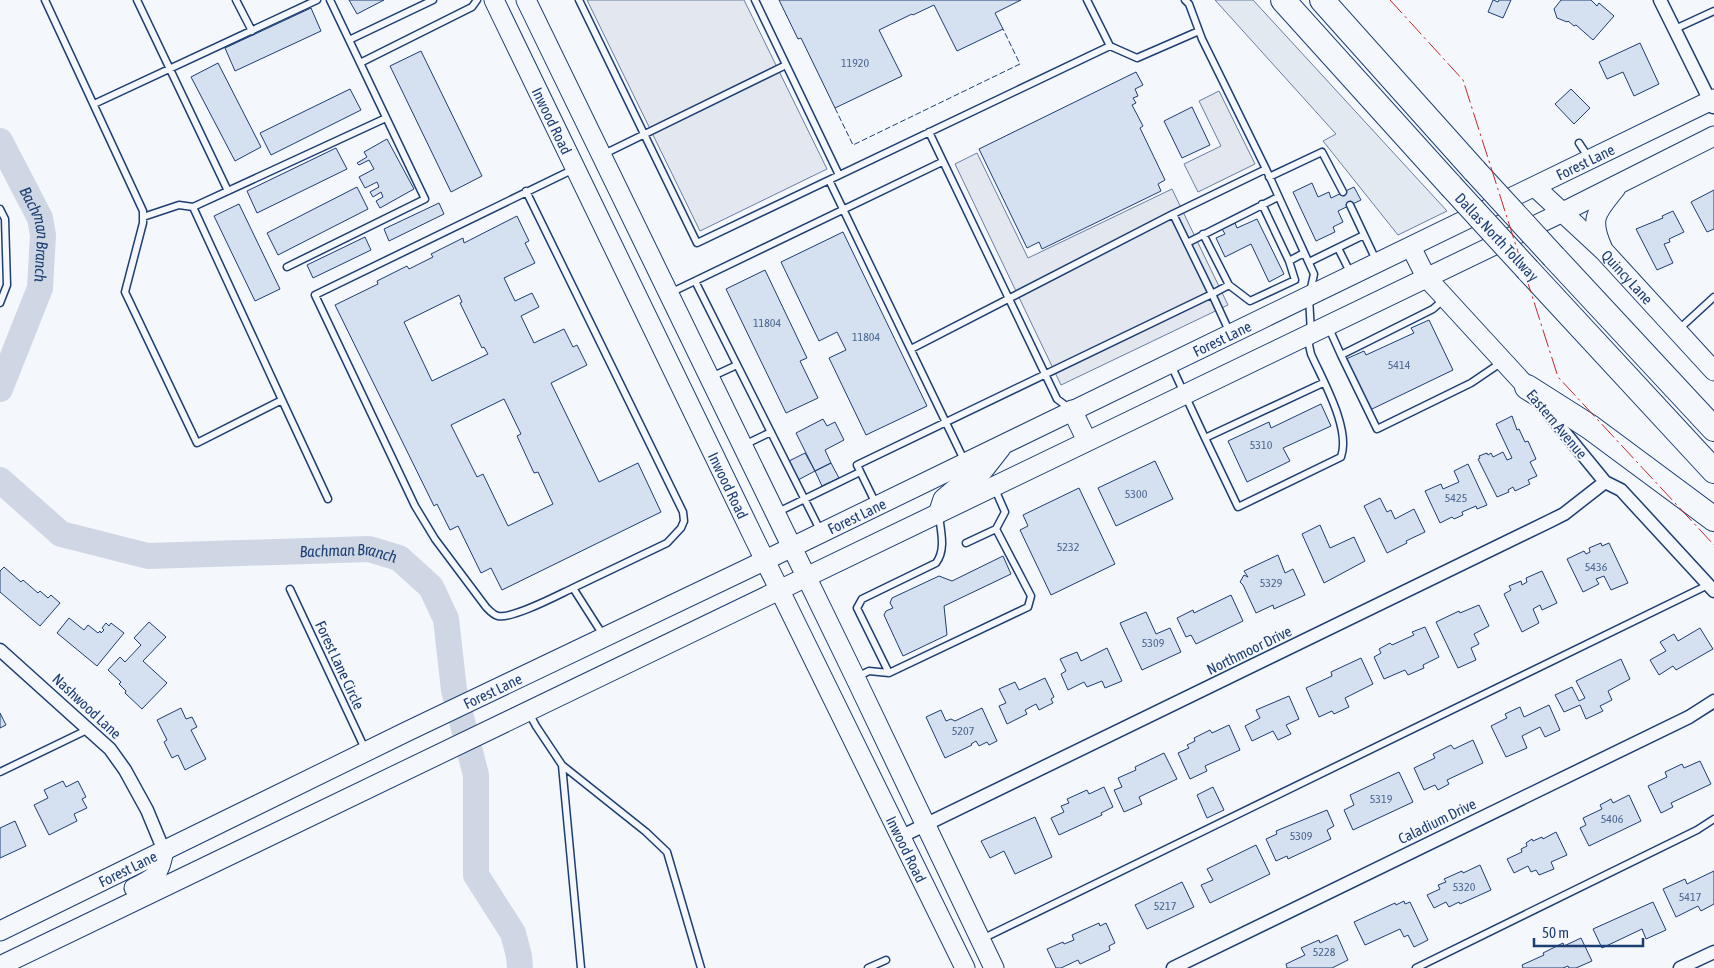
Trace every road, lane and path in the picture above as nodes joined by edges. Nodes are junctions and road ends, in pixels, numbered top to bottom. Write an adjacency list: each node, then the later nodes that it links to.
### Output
1 (45, 0): 27 (lane)
2 (137, 0): 25 (lane)
3 (236, 0): 19 (lane)
4 (317, 0): 19 (lane)
5 (330, 0): 21 (lane)
6 (434, 0): 21 (lane)
7 (477, 0): 23 (lane)
8 (494, 0): 36 (main road, Inwood Road)
9 (526, 0): 33 (main road, Inwood Road)
10 (579, 0): 30 (lane)
11 (755, 0): 24 (lane)
12 (1087, 0): 22 (lane)
13 (1185, 0): 20 (lane)
14 (1283, 0): 102 (highway, Dallas North Tollway, bridge)
15 (1322, 0): 95 (highway, Dallas North Tollway, bridge)
16 (1660, 0): 18 (street)
17 (1714, 10): 18 (lane)
18 (1675, 29): 26 (street)
19 (252, 30): 25 (lane)
20 (1199, 31): 22 (lane); 37 (lane)
21 (349, 40): 23 (lane)
22 (1110, 46): 29 (lane)
23 (360, 63): 28 (lane)
24 (786, 65): 30 (lane); 38 (lane)
25 (169, 69): 27 (lane); 43 (lane)
26 (1713, 103): 34 (main road, Forest Lane)
27 (94, 104): 54 (lane)
28 (386, 118): 43 (lane); 65 (lane)
29 (929, 132): 35 (lane); 38 (lane)
30 (644, 134): 33 (lane); 40 (lane)
31 (1714, 136): 41 (main road, Forest Lane)
32 (1578, 143): 34 (lane)
33 (601, 155): 36 (main road); 70 (main road, Inwood Road)
34 (1590, 159): 42 (main road, Forest Lane)
35 (942, 162): 51 (lane); 75 (lane)
36 (576, 168): 44 (lane); 90 (main road, Inwood Road)
37 (1266, 169): 39 (lane); 53 (lane)
38 (839, 175): 40 (lane)
39 (1269, 177): 45 (lane); 46 (lane)
40 (829, 180): 51 (lane)
41 (1619, 184): 52 (main road, Forest Lane); 60 (main road)
42 (1536, 187): 52 (main road, Quincy Lane); 58 (main road, Forest Lane)
43 (228, 191): 49 (lane)
44 (526, 191): 118 (lane); 118 (lane)
45 (1343, 192)
46 (1278, 196): 47 (lane); 61 (lane)
47 (1262, 204): 55 (lane); 62 (lane)
48 (1350, 206): 56 (lane)
49 (193, 207): 54 (lane); 92 (lane)
50 (0, 209): 76 (lane)
51 (843, 210): 68 (lane); 80 (lane)
52 (1563, 212): 60 (main road, Quincy Lane); 67 (main road, Forest Lane)
53 (1173, 214): 57 (lane); 75 (lane)
54 (143, 217): 92 (lane)
55 (1203, 234): 57 (lane); 69 (lane)
56 (1364, 236): 59 (lane); 64 (lane)
57 (1187, 242): 71 (lane)
58 (1411, 247): 64 (main road, Forest Lane); 67 (main road, Eastern Avenue)
59 (1338, 248): 63 (lane); 66 (lane)
60 (1604, 251): 78 (main road, Quincy Lane)
61 (1304, 253): 62 (lane); 63 (lane)
62 (1289, 261): 69 (lane)
63 (1308, 262): 72 (lane)
64 (1378, 263): 66 (main road, Forest Lane)
65 (288, 267)
66 (1352, 276): 72 (main road, Forest Lane)
67 (1426, 277): 74 (main road, Eastern Avenue); 77 (main road, Forest Lane)
68 (695, 280): 70 (lane); 84 (lane)
69 (1229, 285): 71 (lane)
70 (669, 294): 87 (main road, Inwood Road)
71 (1212, 294): 79 (lane); 86 (lane)
72 (1308, 297): 77 (lane); 79 (main road, Forest Lane)
73 (1714, 297): 78 (lane)
74 (1445, 298): 81 (lane); 82 (main road, Eastern Avenue)
75 (1008, 299): 80 (lane); 86 (lane)
76 (0, 303)
77 (1319, 329): 81 (lane); 88 (lane); 91 (main road, Forest Lane)
78 (1678, 331): 85 (main road, Quincy Lane)
79 (1231, 334): 83 (main road, Forest Lane)
80 (911, 349): 94 (lane)
81 (1341, 356): 82 (lane)
82 (1503, 361): 89 (main road, Eastern Avenue)
83 (1170, 364): 91 (lane); 93 (main road, Forest Lane)
84 (737, 365): 87 (lane); 96 (lane)
85 (1714, 370)
86 (1045, 374): 93 (lane); 94 (lane)
87 (709, 378): 90 (main road); 100 (main road, Inwood Road)
88 (1324, 382): 97 (lane); 97 (lane)
89 (1527, 387): 104 (street, Eastern Avenue); 111 (highway)
90 (683, 391): 116 (main road, Inwood Road)
91 (1184, 395): 97 (lane); 98 (main road, Forest Lane)
92 (282, 400): 106 (lane)
93 (1072, 410): 98 (main road); 99 (main road, Forest Lane)
94 (946, 422): 101 (lane); 103 (lane)
95 (1714, 429)
96 (771, 432): 100 (lane); 107 (lane)
97 (1206, 438)
98 (1087, 441): 105 (main road, Forest Lane)
99 (1005, 443): 101 (main road, Forest Lane); 109 (main road)
100 (742, 446): 110 (main road, Inwood Road)
101 (965, 462): 108 (main road, Forest Lane)
102 (1714, 471)
103 (860, 472): 107 (lane); 108 (lane)
104 (1605, 482): 119 (street, Eastern Avenue); 133 (street, Northmoor Drive)
105 (994, 486): 109 (main road, Forest Lane); 112 (lane)
106 (328, 499)
107 (805, 499): 110 (lane); 113 (lane)
108 (876, 506): 113 (main road, Forest Lane)
109 (939, 512): 117 (main road, Forest Lane); 124 (lane)
110 (775, 514): 115 (main road, Inwood Road)
111 (1714, 519)
112 (996, 529): 114 (lane); 124 (lane)
113 (821, 532): 115 (main road, Forest Lane)
114 (966, 543)
115 (792, 547): 116 (main road, Forest Lane); 117 (main road, Inwood Road)
116 (765, 560): 121 (main road, Inwood Road); 122 (main road, Forest Lane)
117 (806, 576): 121 (main road, Forest Lane); 125 (main road, Inwood Road)
118 (574, 588): 122 (lane)
119 (1711, 588): 139 (lane)
120 (290, 589): 129 (lane, Forest Lane Circle)
121 (780, 589): 127 (main road, Forest Lane); 134 (main road, Inwood Road)
122 (604, 637): 129 (main road, Forest Lane)
123 (0, 650): 128 (street, Nashwood Lane)
124 (889, 673): 125 (lane)
125 (856, 677): 133 (main road, Inwood Road)
126 (1714, 701): 148 (street, Caladium Drive)
127 (529, 711): 130 (lane); 136 (main road, Forest Lane)
128 (89, 729): 131 (lane); 135 (street, Nashwood Lane)
129 (367, 752): 135 (main road, Forest Lane)
130 (562, 765): 143 (lane); 144 (lane)
131 (0, 772)
132 (1714, 818): 149 (lane)
133 (926, 825): 134 (street, Northmoor Drive); 139 (main road, Inwood Road)
134 (900, 837): 146 (main road, Inwood Road)
135 (164, 851): 136 (main road); 137 (main road); 138 (main road, Forest Lane)
136 (197, 871): 137 (main road, Forest Lane)
137 (82, 927): 142 (main road, Forest Lane)
138 (0, 931)
139 (980, 939): 147 (main road, Inwood Road)
140 (1714, 952): 150 (street)
141 (886, 960): 145 (lane)
142 (0, 966)
143 (581, 968)
144 (701, 968)
145 (868, 968)
146 (965, 968)
147 (994, 968)
148 (1173, 968)
149 (1416, 968)
150 (1680, 968)

